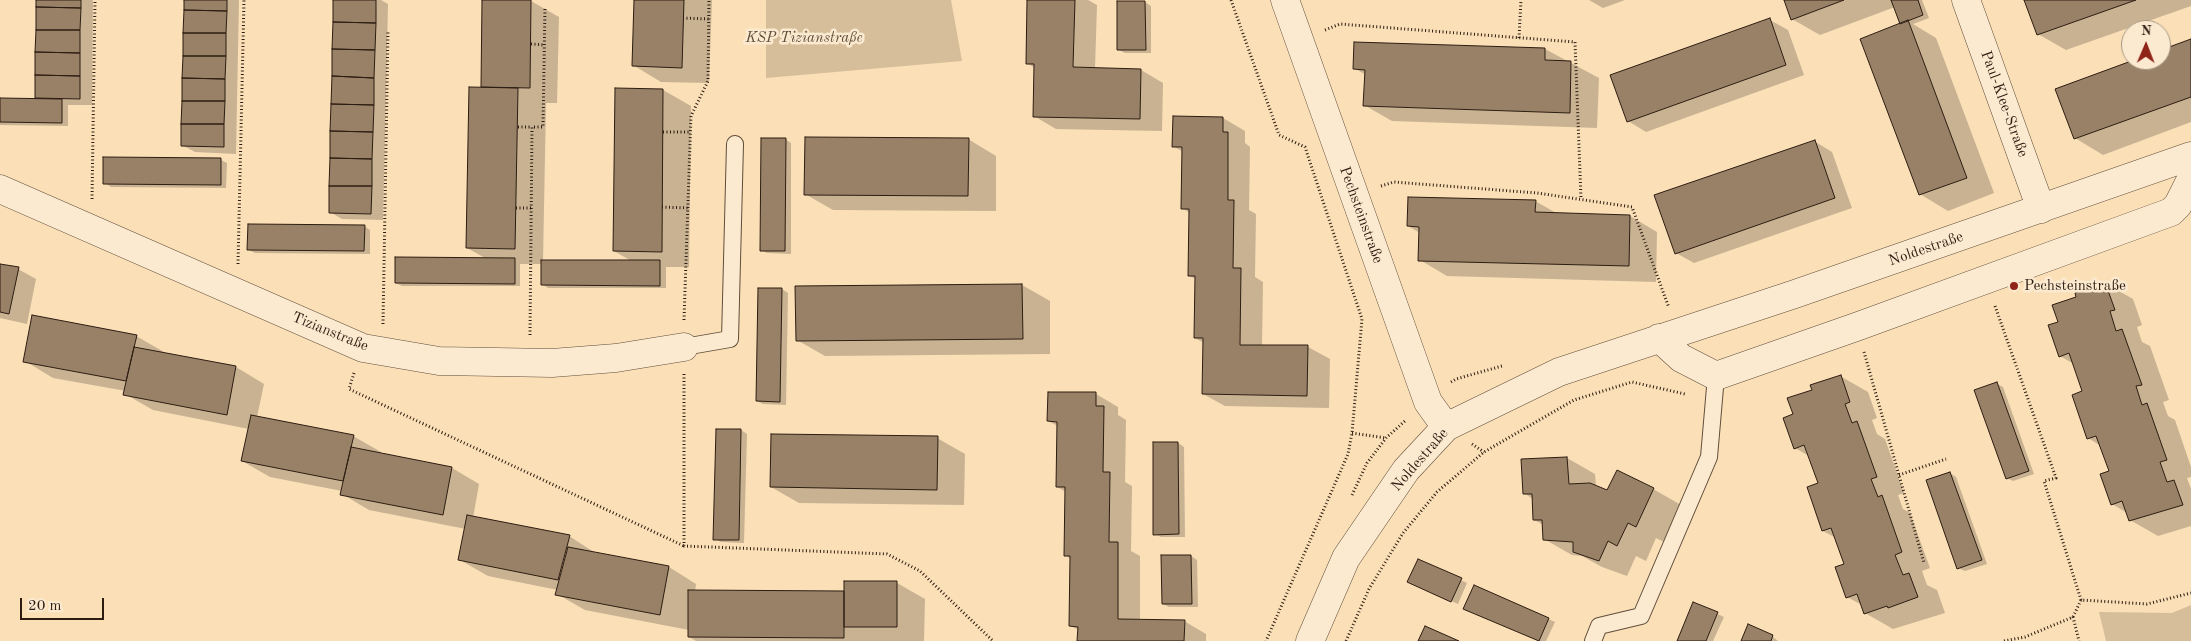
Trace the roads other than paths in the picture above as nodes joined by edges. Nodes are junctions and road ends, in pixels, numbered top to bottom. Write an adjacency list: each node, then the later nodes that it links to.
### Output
1 (1284, 0): 11 (street, Pechsteinstraße)
2 (1966, 0): 7 (street, Paul-Klee-Straße)
3 (735, 144): 9 (lane)
4 (2191, 156): 7 (street, Noldestraße)
5 (2191, 179): 10 (street)
6 (0, 189): 9 (street, Tizianstraße)
7 (2041, 209): 8 (street, Noldestraße)
8 (1668, 335): 10 (street); 11 (street, Noldestraße)
9 (684, 347)
10 (1714, 388): 13 (lane)
11 (1446, 427): 12 (street, Noldestraße)
12 (1310, 641)
13 (1592, 641)

